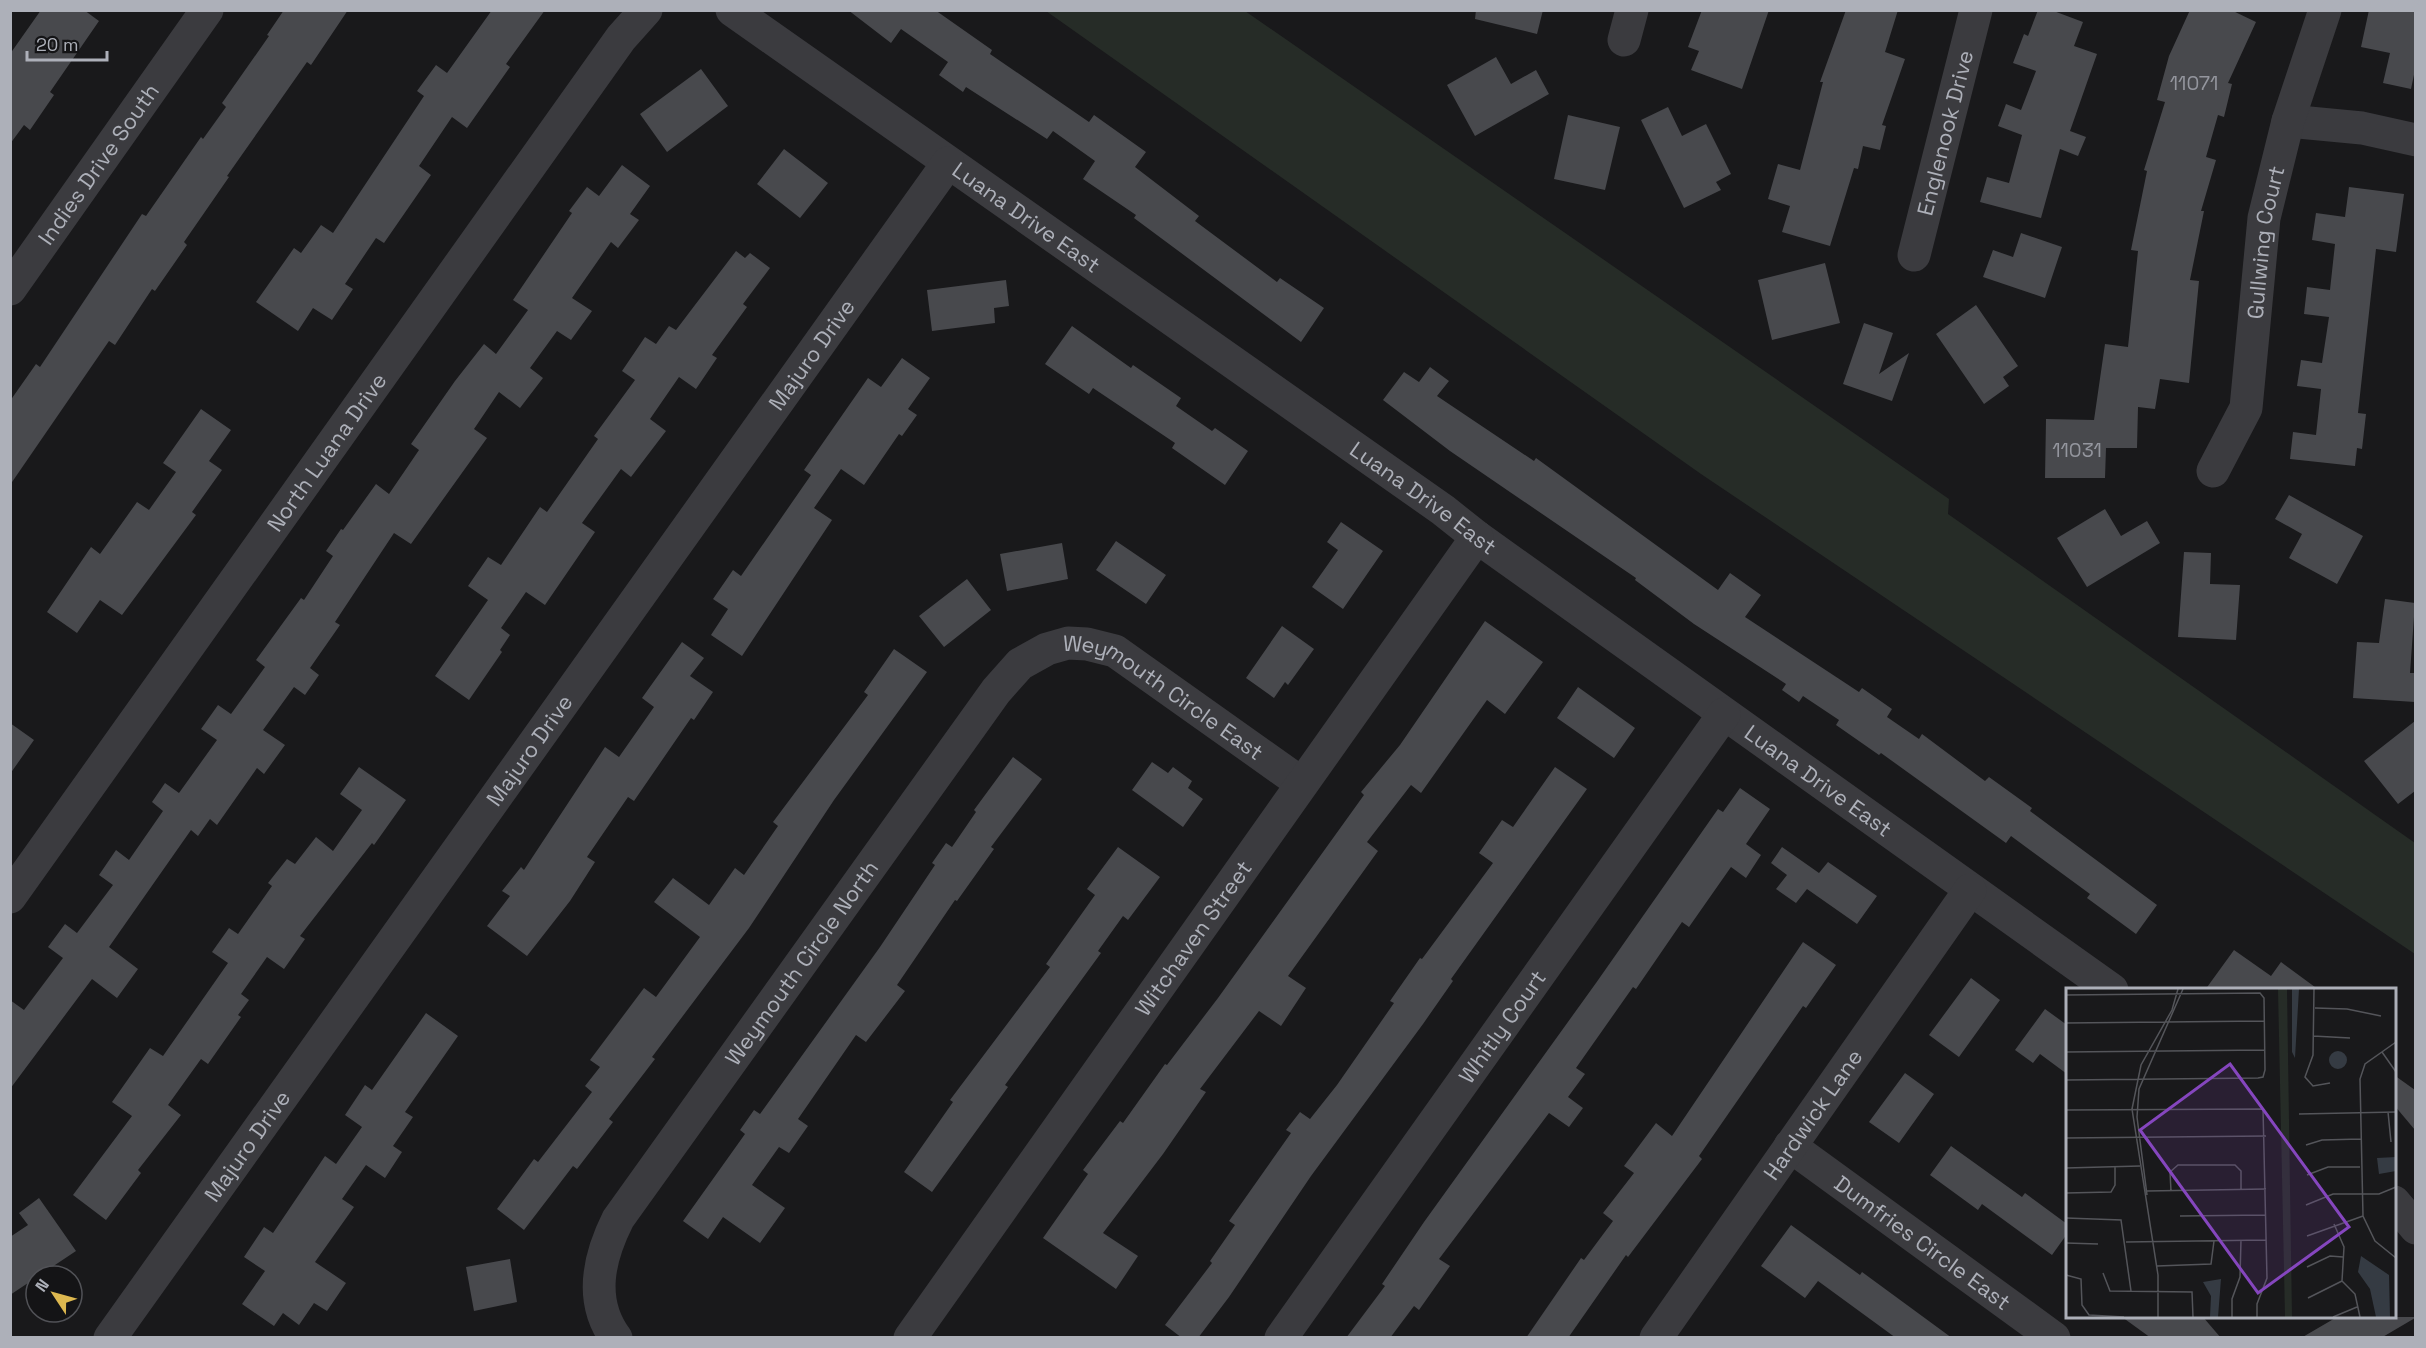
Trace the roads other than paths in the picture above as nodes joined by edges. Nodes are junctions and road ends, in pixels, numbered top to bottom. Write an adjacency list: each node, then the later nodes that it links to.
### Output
1 (207, 10): 10 (street, Indies Drive South)
2 (646, 10): 17 (street, North Luana Drive)
3 (732, 10): 8 (street, Luana Drive East)
4 (1976, 10): 9 (street, Englenook Drive)
5 (2325, 10): 6 (street, Gullwing Court)
6 (2288, 121): 7 (street); 11 (street, Gullwing Court)
7 (2415, 140)
8 (948, 162): 12 (street, Luana Drive East); 22 (street, Majuro Drive)
9 (1914, 255)
10 (10, 289)
11 (2213, 471)
12 (1477, 537): 14 (street, Luana Drive East); 15 (street, Witchaven Street)
13 (1020, 664): 15 (street, Weymouth Circle East); 23 (street, Weymouth Circle North)
14 (1724, 714): 16 (street, Luana Drive East); 25 (street, Whitly Court)
15 (1300, 783): 24 (street, Witchaven Street)
16 (1970, 890): 18 (street, Luana Drive East); 19 (street, Hardwick Lane)
17 (10, 897)
18 (2109, 988)
19 (1790, 1146): 26 (street, Hardwick Lane); 27 (street, Dumfries Circle East)
20 (2396, 1204): 21 (street)
21 (2415, 1228)
22 (110, 1338)
23 (616, 1338)
24 (909, 1338)
25 (1281, 1338)
26 (1656, 1338)
27 (2054, 1338)

